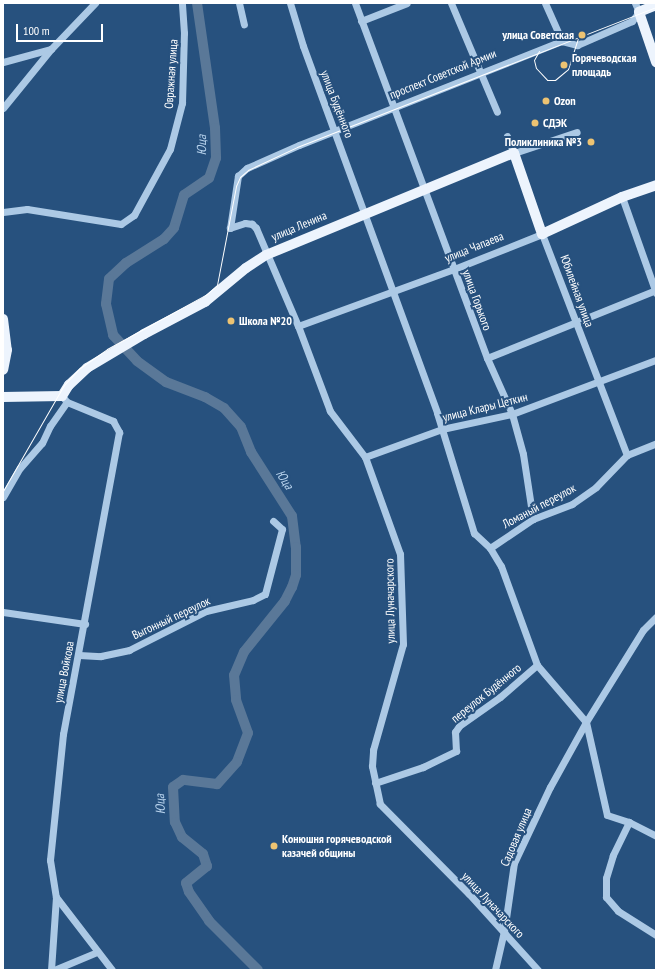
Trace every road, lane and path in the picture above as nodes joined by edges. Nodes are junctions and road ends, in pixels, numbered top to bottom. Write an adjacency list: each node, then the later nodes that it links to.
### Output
1 (95, 3): 14 (street)
2 (182, 3): 29 (street, Овражная улица)
3 (239, 3): 12 (street)
4 (290, 3): 21 (street, улица Будённого)
5 (354, 3): 11 (street, улица Горького)
6 (407, 3): 11 (street)
7 (451, 3): 17 (street)
8 (545, 3): 13 (street)
9 (656, 5): 10 (main road, проспект Советской Армии)
10 (637, 8): 13 (street, проспект Советской Армии); 16 (main road)
11 (361, 21): 18 (street, улица Горького)
12 (244, 24)
13 (562, 41): 17 (street, проспект Советской Армии)
14 (52, 49): 15 (street); 19 (street)
15 (3, 62)
16 (656, 62)
17 (482, 72): 18 (street, проспект Советской Армии); 20 (street)
18 (394, 107): 21 (street, проспект Советской Армии); 27 (street, улица Горького)
19 (3, 108)
20 (497, 112)
21 (335, 131): 25 (street, проспект Советской Армии); 30 (street, улица Будённого)
22 (577, 132): 24 (street, улица Ленина)
23 (507, 136): 24 (street, Юбилейная улица)
24 (514, 153): 27 (main road, улица Ленина); 31 (main road, Юбилейная улица)
25 (238, 176): 32 (street, улица Луначарского)
26 (656, 185): 28 (main road, улица Чапаева)
27 (424, 190): 30 (main road, улица Ленина); 33 (street, улица Горького)
28 (622, 197): 31 (main road, улица Чапаева); 34 (street)
29 (3, 212)
30 (365, 212): 32 (main road, улица Ленина); 35 (street, улица Будённого)
31 (542, 234): 33 (street, улица Чапаева); 37 (street, Юбилейная улица)
32 (266, 255): 38 (street, улица Луначарского); 44 (main road, улица Ленина)
33 (454, 269): 35 (street, улица Чапаева); 39 (street, улица Горького)
34 (656, 291): 37 (street)
35 (394, 292): 38 (street, улица Чапаева); 46 (street, улица Будённого)
36 (3, 318): 41 (main road)
37 (574, 323): 39 (street); 42 (street, Юбилейная улица)
38 (298, 326): 49 (street, улица Луначарского)
39 (487, 358): 45 (street, улица Горького)
40 (656, 360): 42 (street, улица Клары Цеткин)
41 (3, 370)
42 (598, 383): 45 (street, улица Клары Цеткин); 48 (street, Юбилейная улица)
43 (5, 395): 44 (main road)
44 (64, 399): 50 (street); 56 (street, улица Войкова)
45 (512, 414): 46 (street, улица Клары Цеткин); 51 (street, улица Горького)
46 (442, 429): 49 (street, улица Клары Цеткин); 53 (street, улица Будённого)
47 (656, 443): 48 (street, Ломаный переулок)
48 (628, 455): 51 (street, Ломаный переулок)
49 (365, 457): 60 (street, улица Луначарского)
50 (3, 497)
51 (533, 519): 53 (street, Ломаный переулок)
52 (273, 521): 57 (street, Выгонный переулок)
53 (490, 548): 58 (street, улица Будённого)
54 (3, 612): 56 (street)
55 (656, 617): 59 (street, Садовая улица)
56 (85, 624): 57 (street, улица Войкова)
57 (79, 655): 63 (street, улица Войкова)
58 (537, 665): 59 (street); 60 (street, переулок Будённого)
59 (586, 722): 61 (street); 64 (street, Садовая улица)
60 (375, 783): 64 (street, улица Луначарского)
61 (629, 822): 62 (street); 65 (street)
62 (656, 836)
63 (56, 898): 66 (street, улица Войкова); 67 (street)
64 (504, 932): 70 (street, Садовая улица); 71 (street, улица Луначарского)
65 (656, 935)
66 (97, 952): 68 (street); 69 (street, улица Войкова)
67 (51, 970)
68 (54, 970)
69 (112, 970)
70 (495, 970)
71 (538, 970)

